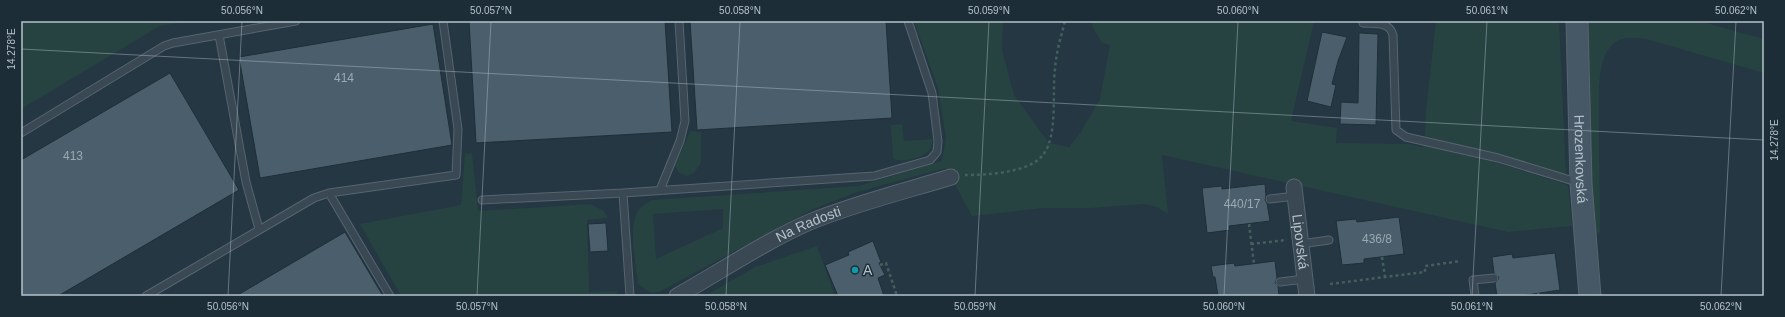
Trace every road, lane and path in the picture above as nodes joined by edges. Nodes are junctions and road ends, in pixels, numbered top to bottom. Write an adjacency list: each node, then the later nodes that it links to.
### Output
1 (296, 21): 8 (lane)
2 (443, 21): 14 (lane)
3 (679, 21): 12 (lane)
4 (908, 21): 12 (lane)
5 (1065, 21): 10 (path)
6 (1577, 21): 11 (street, Hrozenkovská)
7 (1363, 22): 11 (lane)
8 (219, 35): 9 (lane); 19 (lane)
9 (21, 133)
10 (951, 177): 35 (street, Na Radosti)
11 (1581, 184): 39 (street, Hrozenkovská)
12 (660, 190): 15 (lane)
13 (1294, 191): 16 (lane); 21 (street, Lipovská)
14 (329, 193): 19 (lane); 33 (lane)
15 (623, 193): 17 (lane); 34 (lane)
16 (1270, 199)
17 (482, 200)
18 (1249, 224): 22 (path)
19 (260, 229): 32 (lane)
20 (1329, 240): 21 (lane)
21 (1296, 241): 22 (path); 29 (street, Lipovská)
22 (1251, 244): 25 (path)
23 (1382, 257): 27 (path)
24 (1460, 261): 27 (path)
25 (1254, 264)
26 (880, 265): 36 (path)
27 (1384, 277): 31 (path)
28 (1494, 278): 38 (lane)
29 (1305, 279): 30 (lane); 37 (street, Lipovská)
30 (1280, 282)
31 (1330, 284)
32 (146, 296)
33 (390, 296)
34 (630, 296)
35 (677, 296)
36 (897, 296)
37 (1307, 296)
38 (1475, 296)
39 (1590, 296)

